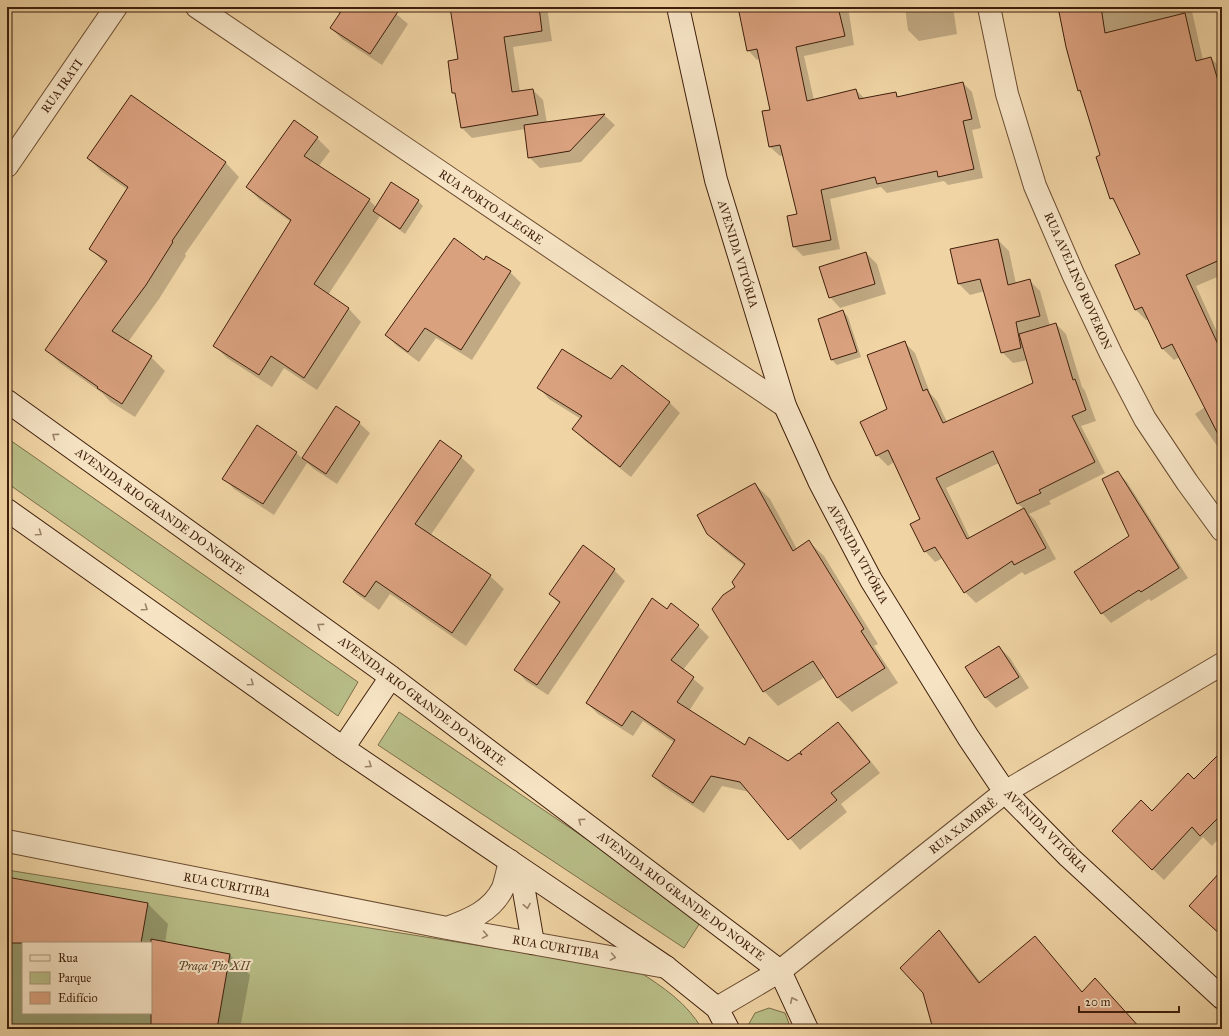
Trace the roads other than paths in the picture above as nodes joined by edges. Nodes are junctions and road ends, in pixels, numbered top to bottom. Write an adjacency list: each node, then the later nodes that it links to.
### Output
1 (116, 7): 5 (street, RUA IRATI)
2 (197, 7): 7 (street, RUA PORTO ALEGRE)
3 (678, 7): 7 (street, AVENIDA VITÓRIA)
4 (989, 7): 9 (street, RUA AVELINO ROVERON)
5 (7, 166)
6 (7, 401): 11 (street, AVENIDA RIO GRANDE DO NORTE, one-way to 6)
7 (785, 406): 13 (street, AVENIDA VITÓRIA)
8 (7, 510): 12 (street, one-way to 12)
9 (1222, 530)
10 (1222, 664): 13 (street, RUA XAMBRÊ)
11 (391, 677): 12 (street); 19 (street, AVENIDA RIO GRANDE DO NORTE, one-way to 11)
12 (343, 748): 15 (street, one-way to 15)
13 (1005, 792): 19 (street, RUA XAMBRÊ); 20 (street, AVENIDA VITÓRIA)
14 (7, 841): 16 (street, RUA CURITIBA)
15 (515, 865): 16 (street); 17 (street, one-way to 17); 18 (street)
16 (447, 928): 17 (street, RUA CURITIBA, one-way to 17)
17 (533, 943): 18 (street, RUA CURITIBA, one-way to 18)
18 (666, 967): 21 (street)
19 (780, 971): 21 (street, RUA XAMBRÊ); 23 (street, AVENIDA RIO GRANDE DO NORTE, one-way to 19)
20 (1222, 998)
21 (717, 1008): 22 (street)
22 (728, 1029)
23 (807, 1029)

